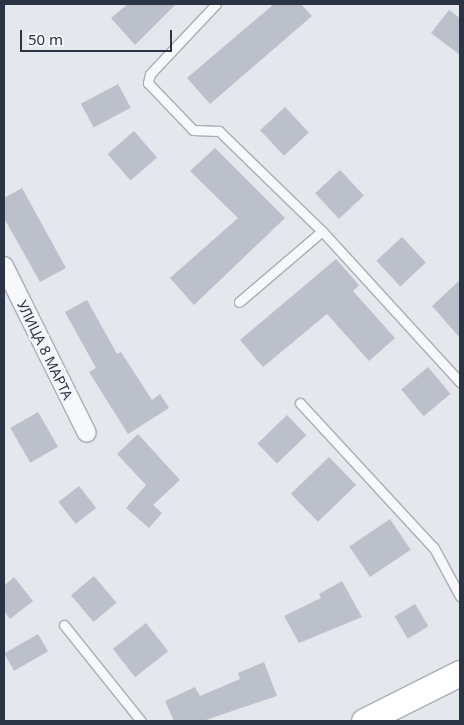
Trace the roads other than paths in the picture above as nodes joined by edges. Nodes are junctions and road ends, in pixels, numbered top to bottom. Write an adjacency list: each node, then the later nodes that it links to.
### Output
1 (216, 4): 2 (lane)
2 (322, 231): 4 (lane); 5 (lane)
3 (4, 266): 7 (street, УЛИЦА 8 МАРТА)
4 (239, 302)
5 (460, 382)
6 (300, 403): 8 (lane)
7 (87, 433)
8 (460, 596)
9 (64, 625): 11 (lane)
10 (460, 673): 12 (street)
11 (141, 721)
12 (364, 721)

